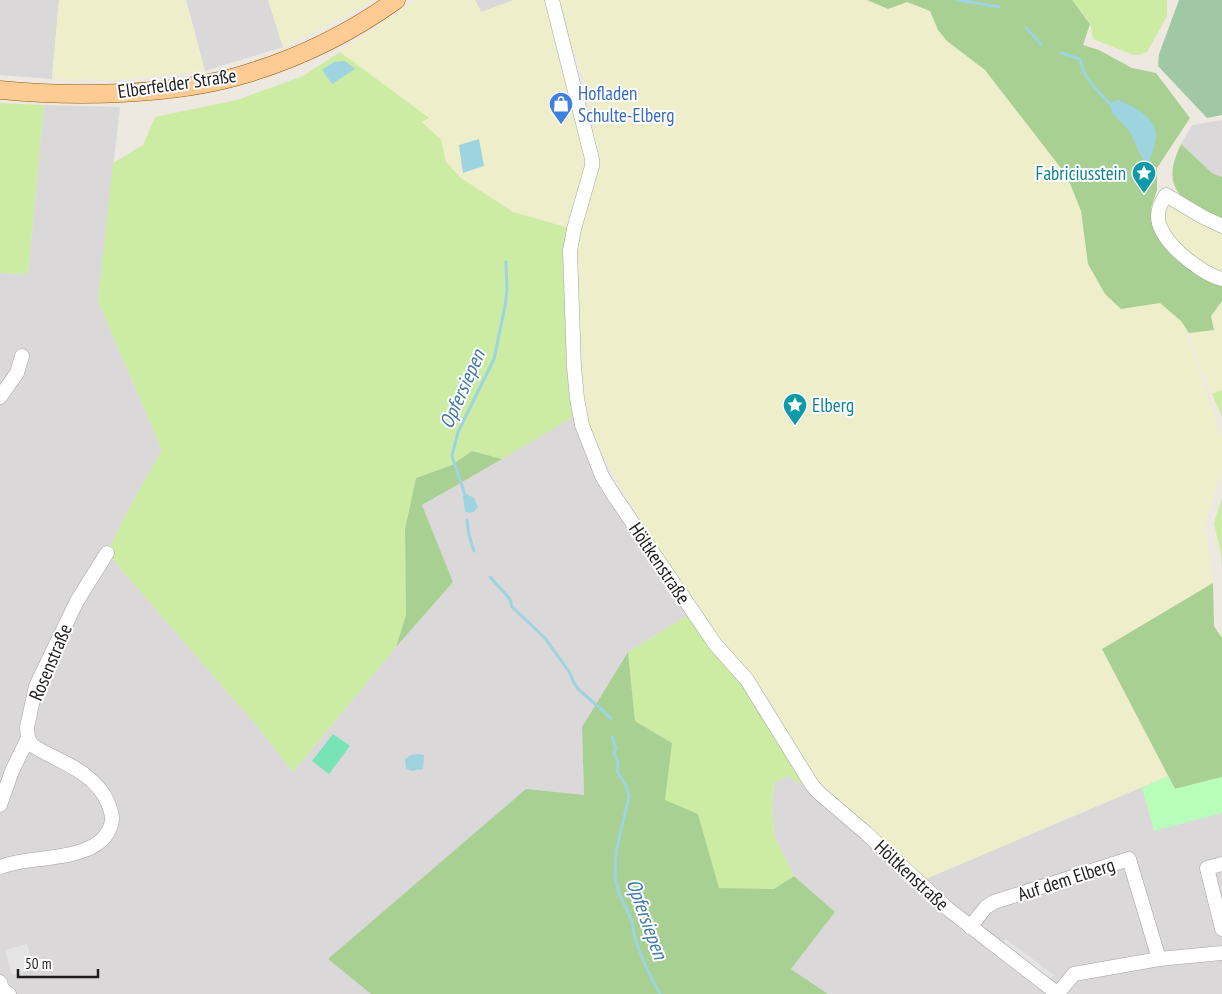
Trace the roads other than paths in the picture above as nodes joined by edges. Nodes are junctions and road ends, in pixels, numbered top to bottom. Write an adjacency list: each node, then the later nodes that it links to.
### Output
1 (396, 0): 3 (main road, Elberfelder Straße)
2 (552, 0): 13 (street, Höltkenstraße)
3 (0, 90)
4 (1222, 226): 5 (street)
5 (1222, 278)
6 (22, 356): 7 (street)
7 (0, 397)
8 (107, 553): 9 (street, Rosenstraße)
9 (28, 738): 10 (street); 12 (street)
10 (0, 804)
11 (1222, 864): 14 (street)
12 (0, 866)
13 (970, 927): 16 (street, Auf dem Elberg); 17 (street, Höltkenstraße)
14 (1222, 929)
15 (1222, 953): 16 (street)
16 (1159, 959): 17 (street)
17 (1058, 994)

